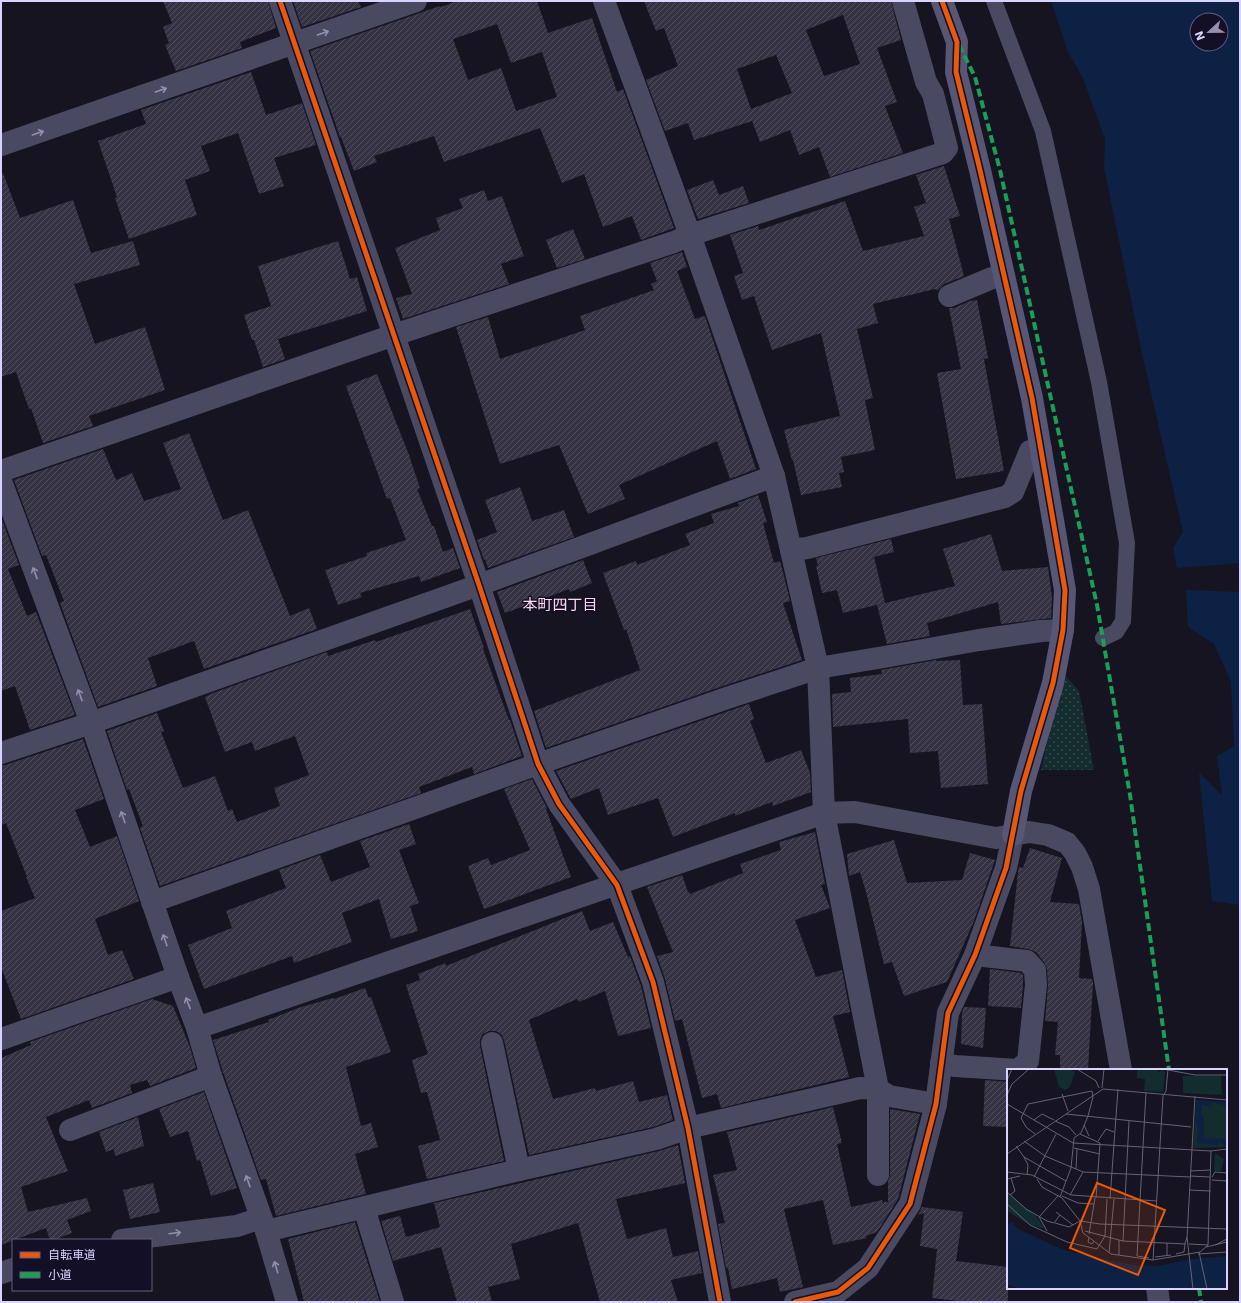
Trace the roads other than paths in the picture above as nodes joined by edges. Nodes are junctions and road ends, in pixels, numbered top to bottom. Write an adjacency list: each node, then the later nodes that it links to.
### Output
1 (280, 1): 7 (street)
2 (416, 1): 7 (street, one-way to 2)
3 (604, 1): 9 (street)
4 (903, 1): 9 (street)
5 (942, 1): 10 (street)
6 (994, 1): 20 (lane)
7 (294, 43): 8 (street, one-way to 7); 12 (street)
8 (1, 145)
9 (690, 235): 12 (street); 15 (street)
10 (1004, 276): 11 (street); 13 (street)
11 (949, 296)
12 (394, 335): 14 (street); 18 (street)
13 (1041, 449): 17 (street); 19 (street)
14 (1, 471)
15 (774, 476): 17 (street); 18 (street)
16 (1, 481): 22 (street, one-way to 16)
17 (791, 550): 21 (street)
18 (479, 585): 22 (street); 24 (street)
19 (1063, 630): 21 (street); 26 (street)
20 (1103, 638)
21 (818, 668): 24 (street); 25 (street)
22 (90, 723): 23 (street); 28 (street, one-way to 22)
23 (1, 753)
24 (538, 764): 27 (street); 28 (street)
25 (824, 814): 26 (street); 27 (street); 39 (street)
26 (1013, 835): 29 (street); 37 (street)
27 (618, 885): 31 (street); 41 (street)
28 (152, 902): 30 (street, one-way to 28)
29 (975, 955): 34 (street); 36 (street)
30 (178, 977): 31 (street, one-way to 30); 32 (street)
31 (197, 1028): 38 (street)
32 (1, 1039)
33 (492, 1043): 43 (street)
34 (941, 1063): 35 (street); 40 (street)
35 (1007, 1069)
36 (1019, 1069)
37 (1121, 1069)
38 (211, 1076): 42 (street); 46 (street, one-way to 38)
39 (878, 1089): 40 (street); 41 (street); 44 (street)
40 (936, 1104): 54 (street)
41 (688, 1128): 43 (street); 53 (street)
42 (70, 1130)
43 (519, 1170): 45 (street)
44 (878, 1175)
45 (365, 1207): 46 (street); 52 (street)
46 (263, 1224): 47 (street, one-way to 46); 51 (street, one-way to 46)
47 (130, 1239)
48 (12, 1269): 49 (street)
49 (1, 1273)
50 (1157, 1289): 55 (street)
51 (287, 1302)
52 (393, 1302)
53 (720, 1302)
54 (795, 1302)
55 (1159, 1302)

